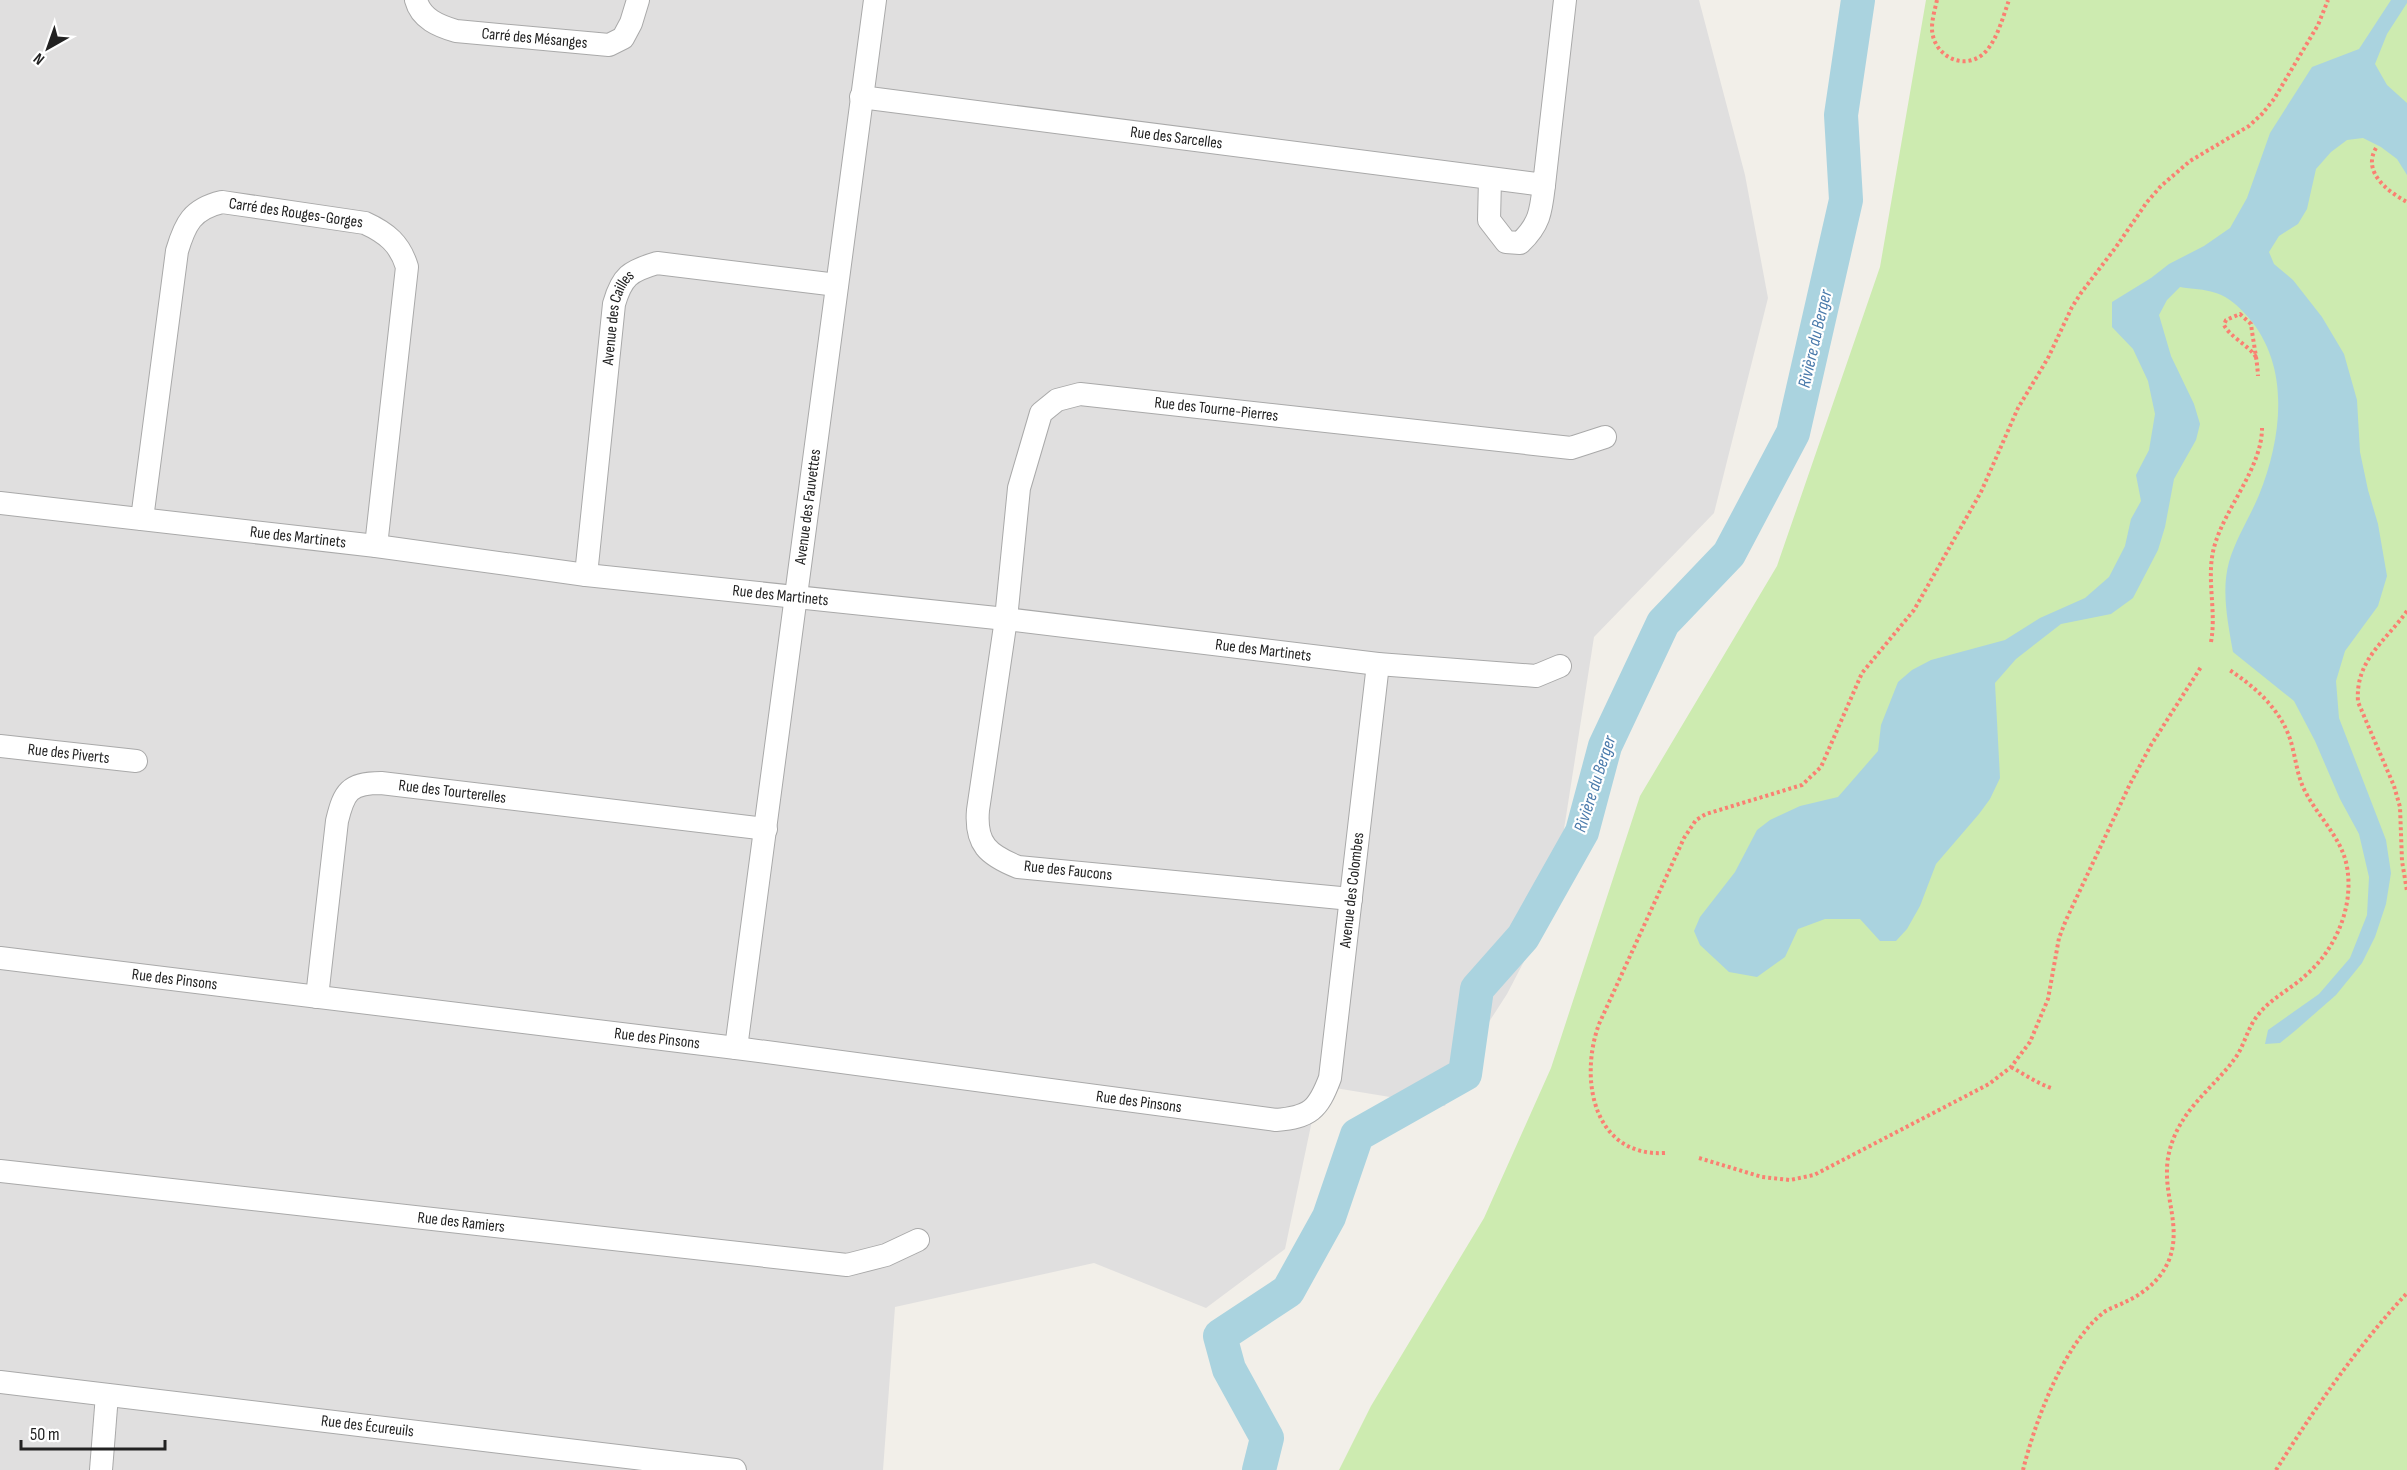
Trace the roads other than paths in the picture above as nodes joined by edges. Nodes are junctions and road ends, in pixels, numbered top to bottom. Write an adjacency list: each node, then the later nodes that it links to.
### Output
1 (416, 0): 2 (street, Carré des Mésanges)
2 (638, 0)
3 (875, 0): 5 (street, Avenue des Fauvettes)
4 (1565, 0): 7 (street)
5 (861, 97): 6 (street, Rue des Sarcelles); 8 (street, Avenue des Fauvettes)
6 (1490, 179): 7 (street, Rue des Sarcelles); 7 (street)
7 (1544, 185)
8 (837, 285): 13 (street, Avenue des Cailles); 14 (street, Avenue des Fauvettes)
9 (1605, 437): 15 (street, Rue des Tourne-Pierres)
10 (0, 503): 11 (street, Rue des Martinets)
11 (142, 519): 12 (street, Rue des Martinets); 12 (street, Carré des Rouges-Gorges)
12 (376, 546): 13 (street, Rue des Martinets)
13 (586, 575): 14 (street, Rue des Martinets)
14 (795, 597): 15 (street, Rue des Martinets); 20 (street, Avenue des Fauvettes)
15 (1006, 619): 16 (street, Rue des Martinets); 21 (street, Rue des Faucons)
16 (1378, 664): 17 (street, Rue des Martinets); 21 (street, Avenue des Colombes)
17 (1560, 666)
18 (0, 746): 19 (street, Rue des Piverts)
19 (136, 761)
20 (766, 829): 23 (street, Rue des Tourterelles); 24 (street, Avenue des Fauvettes)
21 (1351, 899): 25 (street, Avenue des Colombes)
22 (0, 958): 23 (street, Rue des Pinsons)
23 (317, 997): 24 (street, Rue des Pinsons)
24 (736, 1048): 25 (street, Rue des Pinsons)
25 (1312, 1112)
26 (0, 1171): 27 (street, Rue des Ramiers)
27 (918, 1240)
28 (0, 1382): 29 (street, Rue des Écureuils)
29 (107, 1395): 30 (street); 31 (street, Rue des Écureuils)
30 (100, 1470)
31 (735, 1470)

